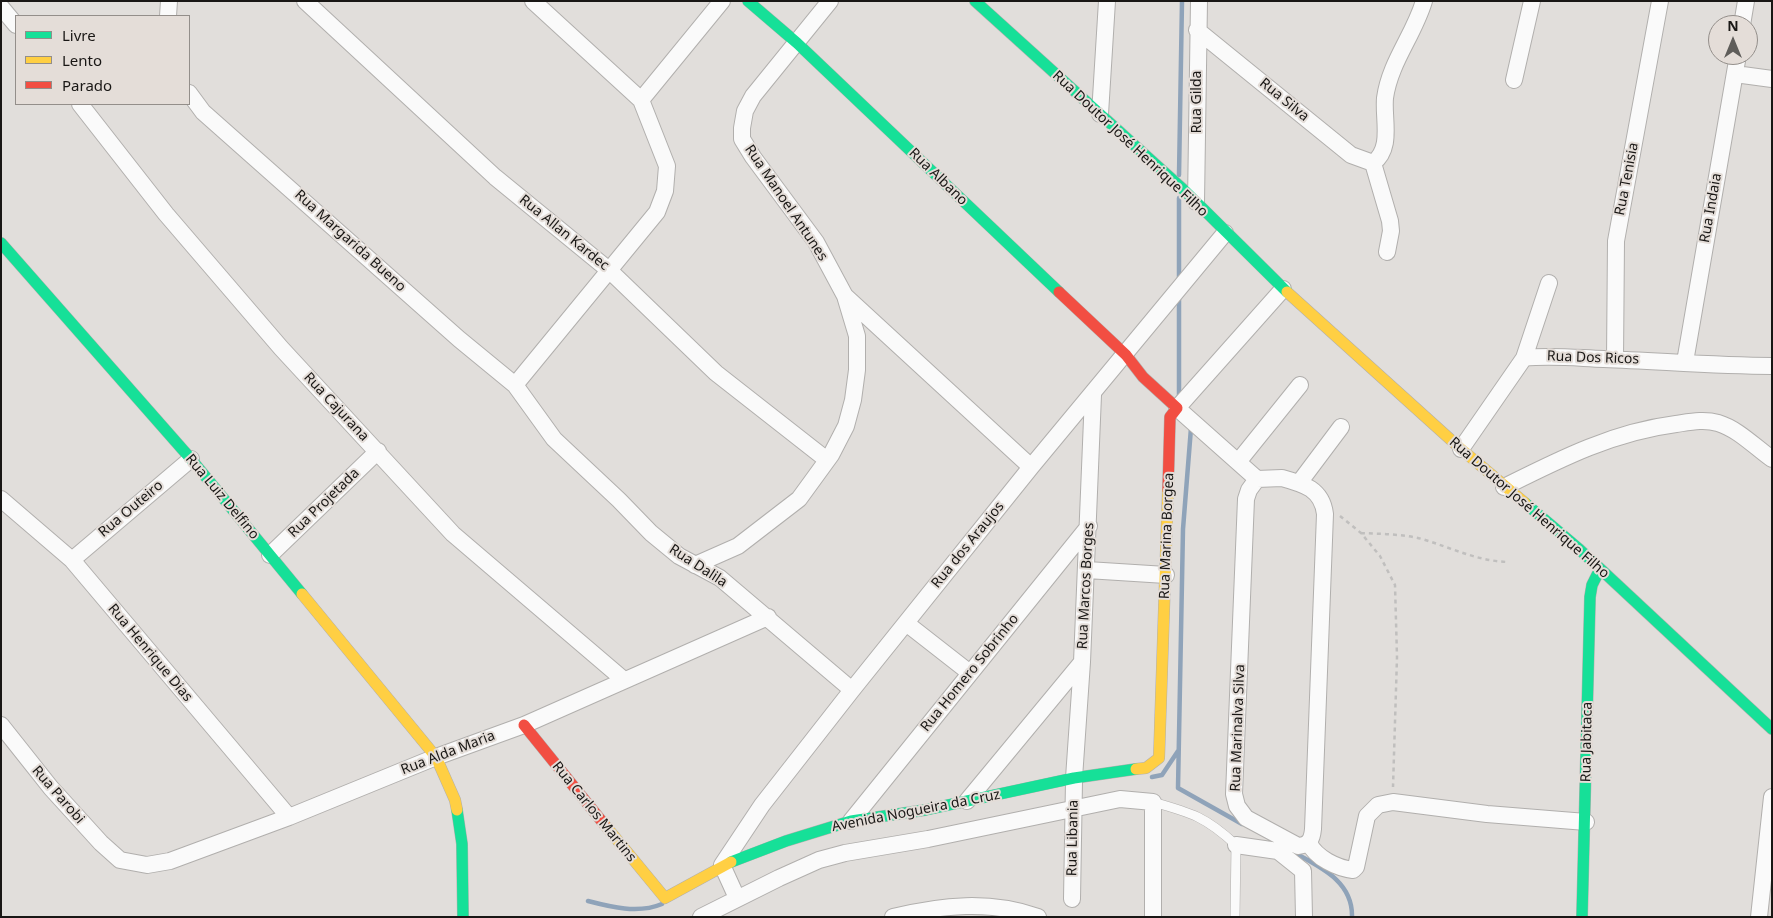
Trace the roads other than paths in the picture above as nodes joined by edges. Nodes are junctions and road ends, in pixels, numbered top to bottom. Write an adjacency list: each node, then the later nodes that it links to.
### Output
1 (168, 1): 16 (street)
2 (305, 1): 34 (street, Rua Allan Kardec)
3 (533, 1): 26 (street)
4 (722, 1): 26 (street)
5 (748, 1): 20 (street, Rua Albano)
6 (830, 1): 20 (street, Rua Manoel Antunes)
7 (975, 1): 15 (street, Rua Doutor José Henrique Filho)
8 (1107, 1): 28 (street)
9 (1199, 1): 19 (street, Rua Gilda)
10 (1424, 1): 29 (street)
11 (1532, 1): 24 (street)
12 (1660, 1): 40 (street, Rua Tenisia)
13 (1746, 1): 17 (street)
14 (1, 7): 18 (street)
15 (991, 7): 28 (street, Rua Doutor José Henrique Filho)
16 (168, 15)
17 (1744, 15)
18 (15, 24)
19 (1197, 30): 29 (street, Rua Silva); 30 (street, Rua Gilda)
20 (797, 43): 37 (street, Rua Manoel Antunes); 38 (street, Rua Albano)
21 (1736, 65): 22 (street, Rua Indaia)
22 (1735, 74): 23 (street); 41 (street, Rua Indaia)
23 (1772, 79)
24 (1514, 80)
25 (190, 94): 43 (street, Rua Margarida Bueno)
26 (641, 100): 34 (street)
27 (81, 105): 49 (street, Rua Cajurana)
28 (1100, 114): 30 (street, Rua Doutor José Henrique Filho)
29 (1374, 163): 33 (street)
30 (1190, 197): 31 (street, Rua Doutor José Henrique Filho)
31 (1225, 233): 36 (street, Rua Doutor José Henrique Filho); 38 (street, Rua dos Araujos)
32 (1, 243): 50 (street, Rua Luiz Delfino)
33 (1387, 252)
34 (610, 271): 43 (street); 52 (street, Rua Allan Kardec)
35 (1549, 283): 39 (street)
36 (1283, 289): 46 (street); 48 (street, Rua Doutor José Henrique Filho)
37 (845, 296): 52 (street, Rua Manoel Antunes); 54 (street)
38 (1126, 355): 45 (street, Rua dos Araujos); 46 (street)
39 (1524, 358): 40 (street, Rua Dos Ricos); 48 (street)
40 (1615, 359): 41 (street, Rua Dos Ricos)
41 (1685, 362): 42 (street, Rua Dos Ricos)
42 (1772, 366)
43 (516, 384): 62 (street, Rua Dalila)
44 (1300, 385): 53 (street)
45 (1093, 395): 54 (street, Rua dos Araujos); 59 (street, Rua Marcos Borges)
46 (1183, 409): 53 (street); 65 (street, Rua Marina Borgea)
47 (1341, 427): 56 (street)
48 (1461, 449): 57 (street, Rua Doutor José Henrique Filho)
49 (378, 451): 60 (street, Rua Projetada); 70 (street, Rua Cajurana)
50 (191, 459): 60 (street, Rua Luiz Delfino); 61 (street, Rua Outeiro)
51 (1772, 459): 57 (street)
52 (827, 460): 62 (street, Rua Manoel Antunes)
53 (1238, 462): 55 (street)
54 (1031, 466): 67 (street, Rua dos Araujos)
55 (1257, 479): 56 (street); 85 (street, Rua Marinalva Silva)
56 (1299, 483): 85 (street)
57 (1504, 487): 63 (street, Rua Doutor José Henrique Filho)
58 (1, 499): 61 (street, Rua Henrique Dias)
59 (1089, 526): 64 (street, Rua Marcos Borges); 69 (street, Rua Homero Sobrinho)
60 (270, 555): 76 (street, Rua Luiz Delfino)
61 (72, 560): 82 (street, Rua Henrique Dias)
62 (695, 564): 66 (street, Rua Dalila)
63 (1600, 569): 74 (street, Rua Doutor José Henrique Filho); 84 (street, Rua Jabitaca)
64 (1087, 570): 65 (street); 68 (street, Rua Marcos Borges)
65 (1166, 574): 75 (street, Rua Marina Borgea)
66 (768, 617): 70 (street, Rua Alda Maria); 71 (street, Rua Dalila)
67 (906, 623): 69 (street); 71 (street, Rua dos Araujos)
68 (1082, 662): 77 (street, Rua Marcos Borges); 79 (street)
69 (970, 673): 83 (street, Rua Homero Sobrinho)
70 (624, 680): 73 (street, Rua Alda Maria)
71 (852, 690): 88 (street, Rua dos Araujos)
72 (1, 725): 87 (street, Rua Parobi)
73 (524, 725): 76 (street, Rua Alda Maria); 90 (street, Rua Carlos Martins)
74 (1772, 729)
75 (1159, 741): 77 (street, Avenida Nogueira da Cruz)
76 (436, 756): 82 (street, Rua Alda Maria); 92 (street, Rua Luiz Delfino)
77 (1074, 779): 79 (street, Avenida Nogueira da Cruz); 81 (street, Rua Libania)
78 (1772, 797): 100 (street)
79 (967, 801): 83 (street, Avenida Nogueira da Cruz)
80 (1153, 802): 81 (street, Avenida Nogueira da Cruz); 86 (lane); 96 (street)
81 (1075, 807): 89 (street, Avenida Nogueira da Cruz); 91 (street, Rua Libania)
82 (289, 817): 87 (street, Rua Alda Maria)
83 (851, 821): 88 (street, Avenida Nogueira da Cruz)
84 (1586, 822): 85 (street); 99 (street, Rua Jabitaca)
85 (1309, 843)
86 (1236, 845): 97 (lane); 98 (street)
87 (120, 860)
88 (723, 869): 89 (street); 90 (street, Avenida Nogueira da Cruz)
89 (735, 895): 93 (street, Avenida Nogueira da Cruz)
90 (665, 898)
91 (1072, 899)
92 (460, 916)
93 (701, 917)
94 (893, 917): 95 (street)
95 (1038, 917)
96 (1153, 917)
97 (1235, 917)
98 (1304, 917)
99 (1582, 917)
100 (1759, 917)

